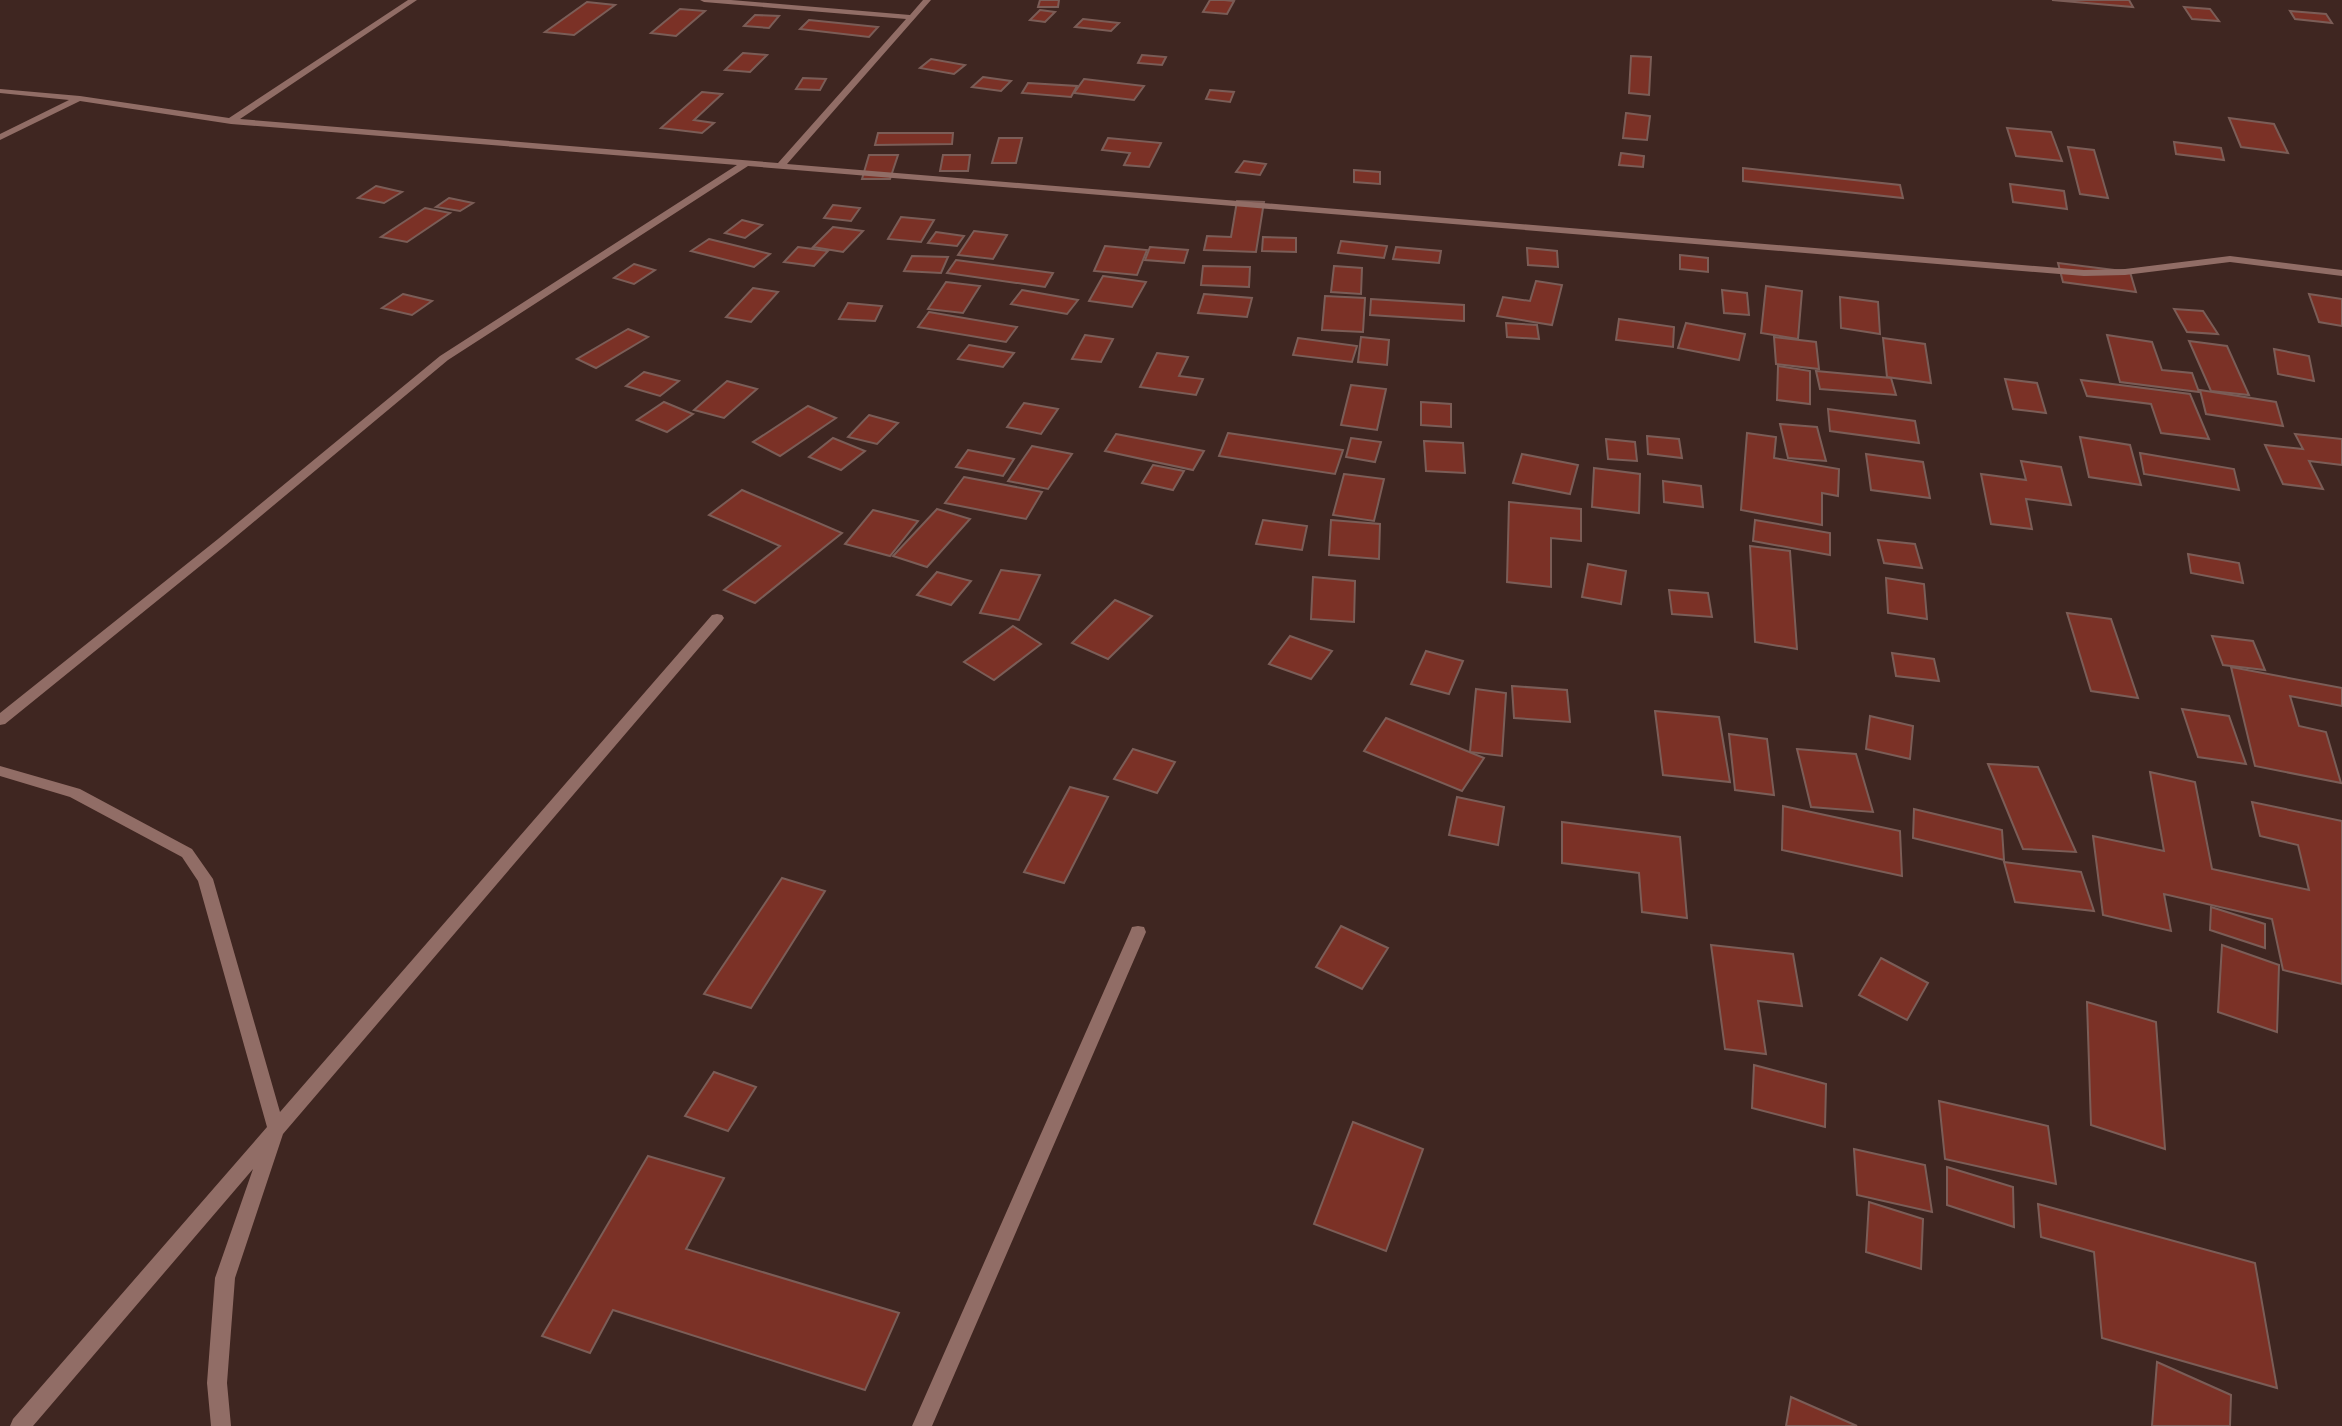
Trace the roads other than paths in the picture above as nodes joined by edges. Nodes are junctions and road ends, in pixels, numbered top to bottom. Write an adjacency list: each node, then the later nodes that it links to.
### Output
1 (413, 0): 7 (street)
2 (704, 0): 4 (street)
3 (927, 0): 4 (street)
4 (912, 17): 10 (street)
5 (0, 90): 6 (street)
6 (79, 99): 7 (street); 8 (street)
7 (231, 121): 9 (street)
8 (0, 137)
9 (745, 164): 10 (street); 13 (street)
10 (779, 167): 11 (street)
11 (2342, 273)
12 (717, 618): 16 (street)
13 (0, 720)
14 (0, 771): 16 (street)
15 (1138, 932): 19 (street)
16 (276, 1129): 17 (street); 18 (street)
17 (20, 1426)
18 (221, 1426)
19 (922, 1426)

